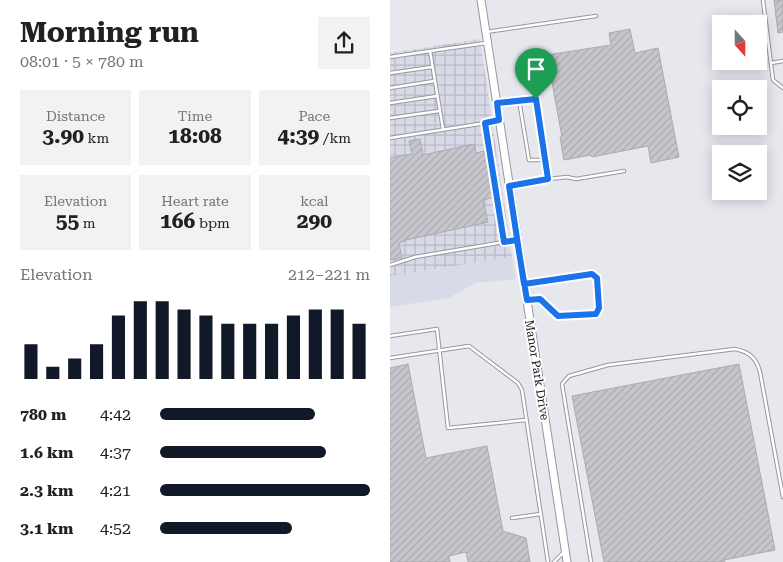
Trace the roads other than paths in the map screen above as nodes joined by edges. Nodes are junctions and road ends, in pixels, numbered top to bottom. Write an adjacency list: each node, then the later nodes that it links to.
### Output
1 (481, 0): 4 (street, Manor Park Drive)
2 (763, 0): 9 (lane)
3 (596, 16): 4 (lane)
4 (486, 32): 5 (street, Manor Park Drive)
5 (487, 42): 6 (lane); 18 (street, Manor Park Drive)
6 (430, 51): 7 (lane); 10 (lane)
7 (390, 57)
8 (783, 61): 9 (lane)
9 (771, 63): 14 (lane)
10 (432, 67): 11 (lane); 12 (lane)
11 (390, 73)
12 (434, 81): 13 (lane); 15 (lane)
13 (390, 88)
14 (783, 88)
15 (436, 96): 17 (lane); 19 (lane)
16 (519, 100): 18 (lane); 25 (lane); 25 (lane)
17 (390, 103)
18 (497, 103): 21 (street, Manor Park Drive)
19 (439, 111): 20 (lane); 23 (lane)
20 (390, 118)
21 (499, 120): 22 (lane); 28 (street, Manor Park Drive)
22 (485, 123): 23 (lane); 30 (lane)
23 (443, 129): 24 (lane)
24 (390, 138)
25 (545, 160): 27 (lane)
26 (624, 172): 27 (lane)
27 (548, 179): 28 (lane)
28 (509, 186): 29 (street, Manor Park Drive)
29 (517, 240): 30 (lane); 32 (street, Manor Park Drive)
30 (504, 242): 31 (lane)
31 (390, 265)
32 (524, 284): 33 (street, Manor Park Drive); 33 (lane)
33 (527, 300): 41 (street, Manor Park Drive)
34 (390, 336): 35 (lane)
35 (440, 349): 36 (lane); 37 (lane); 37 (lane)
36 (390, 358)
37 (526, 420): 39 (lane)
38 (783, 497): 45 (lane)
39 (541, 514): 40 (lane); 42 (lane)
40 (512, 518)
41 (565, 551): 43 (lane); 44 (street, Manor Park Drive)
42 (548, 562)
43 (554, 562)
44 (566, 562)
45 (591, 562)

